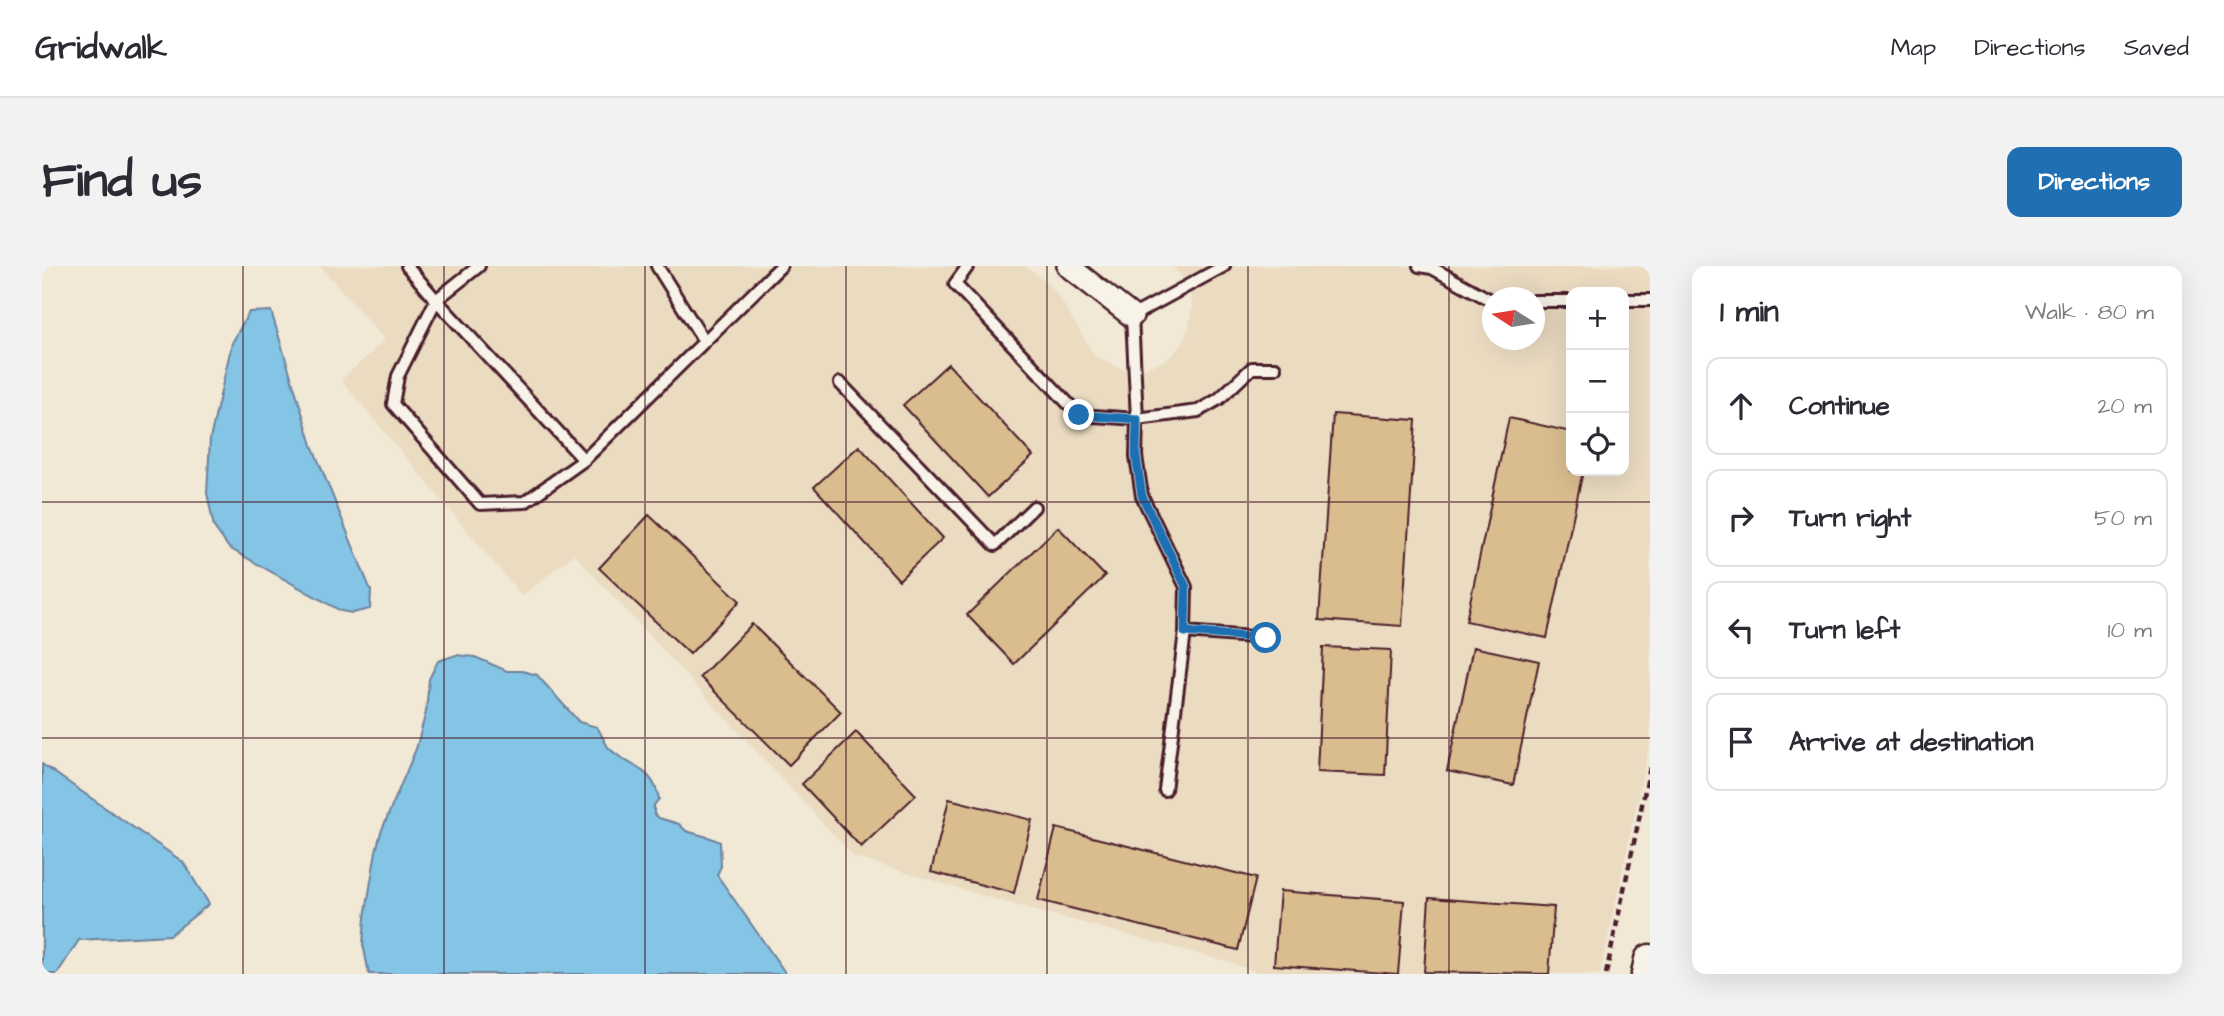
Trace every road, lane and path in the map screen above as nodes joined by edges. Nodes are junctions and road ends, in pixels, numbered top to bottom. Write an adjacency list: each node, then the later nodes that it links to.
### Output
1 (407, 266): 10 (lane)
2 (479, 266): 10 (lane)
3 (657, 266): 16 (lane)
4 (781, 266): 16 (lane)
5 (968, 266): 19 (lane)
6 (1069, 266): 15 (street)
7 (1224, 266): 15 (lane)
8 (1419, 266): 9 (lane)
9 (1482, 295)
10 (436, 300): 20 (lane); 20 (lane)
11 (1629, 300): 12 (lane)
12 (1650, 300)
13 (1545, 301): 14 (lane)
14 (1566, 301)
15 (1132, 316): 19 (lane)
16 (704, 341): 20 (lane)
17 (1275, 368): 19 (lane)
18 (840, 383): 21 (lane)
19 (1137, 419): 22 (lane)
20 (584, 460)
21 (1034, 507)
22 (1185, 632): 23 (lane); 25 (lane)
23 (1266, 638)
24 (1650, 767): 27 (path)
25 (1165, 790)
26 (1650, 960): 28 (main road)
27 (1606, 974)
28 (1647, 974)

